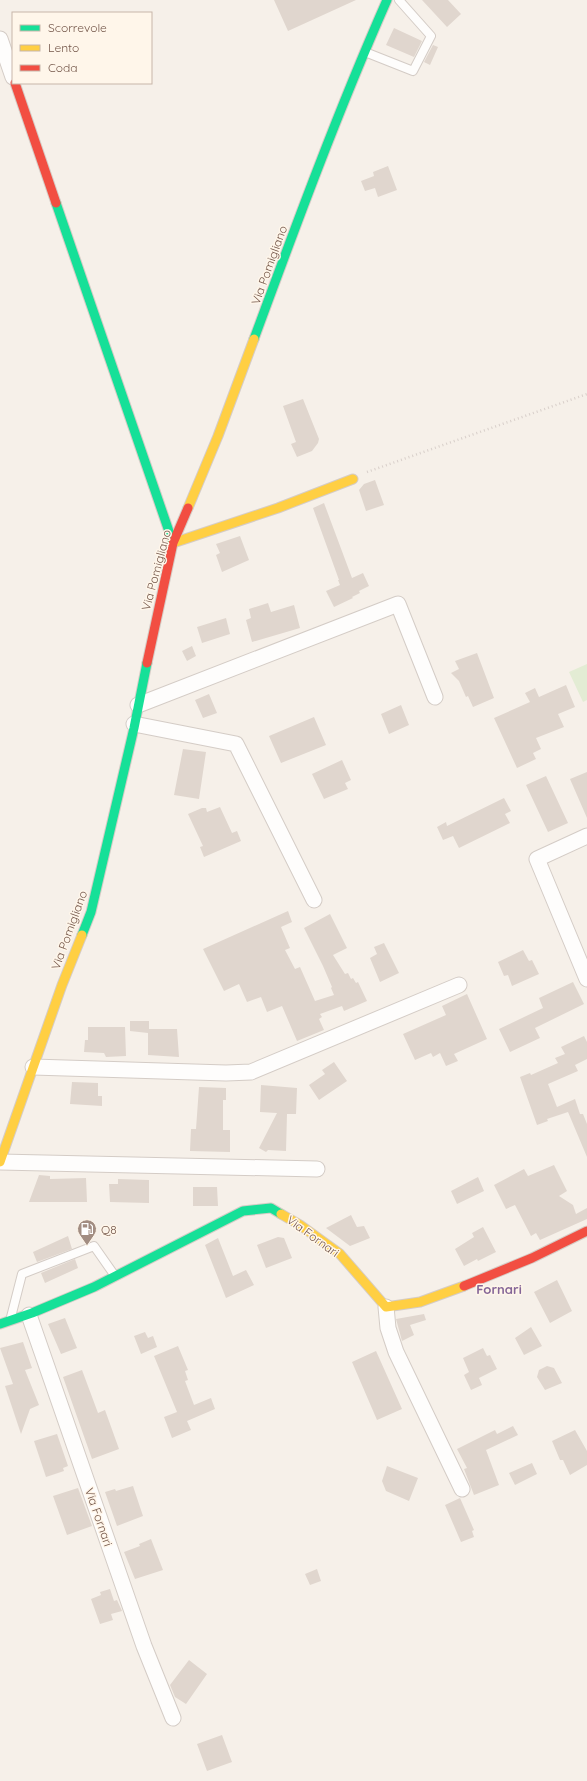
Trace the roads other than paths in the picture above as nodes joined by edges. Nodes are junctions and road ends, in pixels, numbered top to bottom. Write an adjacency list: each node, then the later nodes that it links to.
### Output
1 (387, 0): 4 (street, Via Pomigliano)
2 (399, 0): 4 (lane)
3 (0, 39): 5 (street)
4 (364, 52): 8 (street, Via Pomigliano)
5 (12, 74)
6 (15, 84): 8 (street)
7 (353, 479): 8 (street)
8 (173, 543): 10 (street, Via Pomigliano)
9 (435, 697): 10 (street)
10 (138, 706): 11 (street, Via Pomigliano)
11 (134, 724): 13 (street); 16 (street, Via Pomigliano)
12 (587, 836): 14 (street)
13 (314, 900)
14 (587, 979)
15 (459, 985): 16 (street)
16 (33, 1067): 17 (street, Via Pomigliano)
17 (0, 1162): 18 (street)
18 (317, 1169)
19 (587, 1231): 21 (street)
20 (115, 1277): 21 (street, Via Fornari); 22 (street, Via Fornari); 23 (lane)
21 (386, 1307): 25 (street)
22 (29, 1316): 23 (street, Via Fornari); 26 (street, Via Fornari)
23 (9, 1321): 24 (street, Via Fornari)
24 (0, 1324)
25 (462, 1489)
26 (173, 1718)

